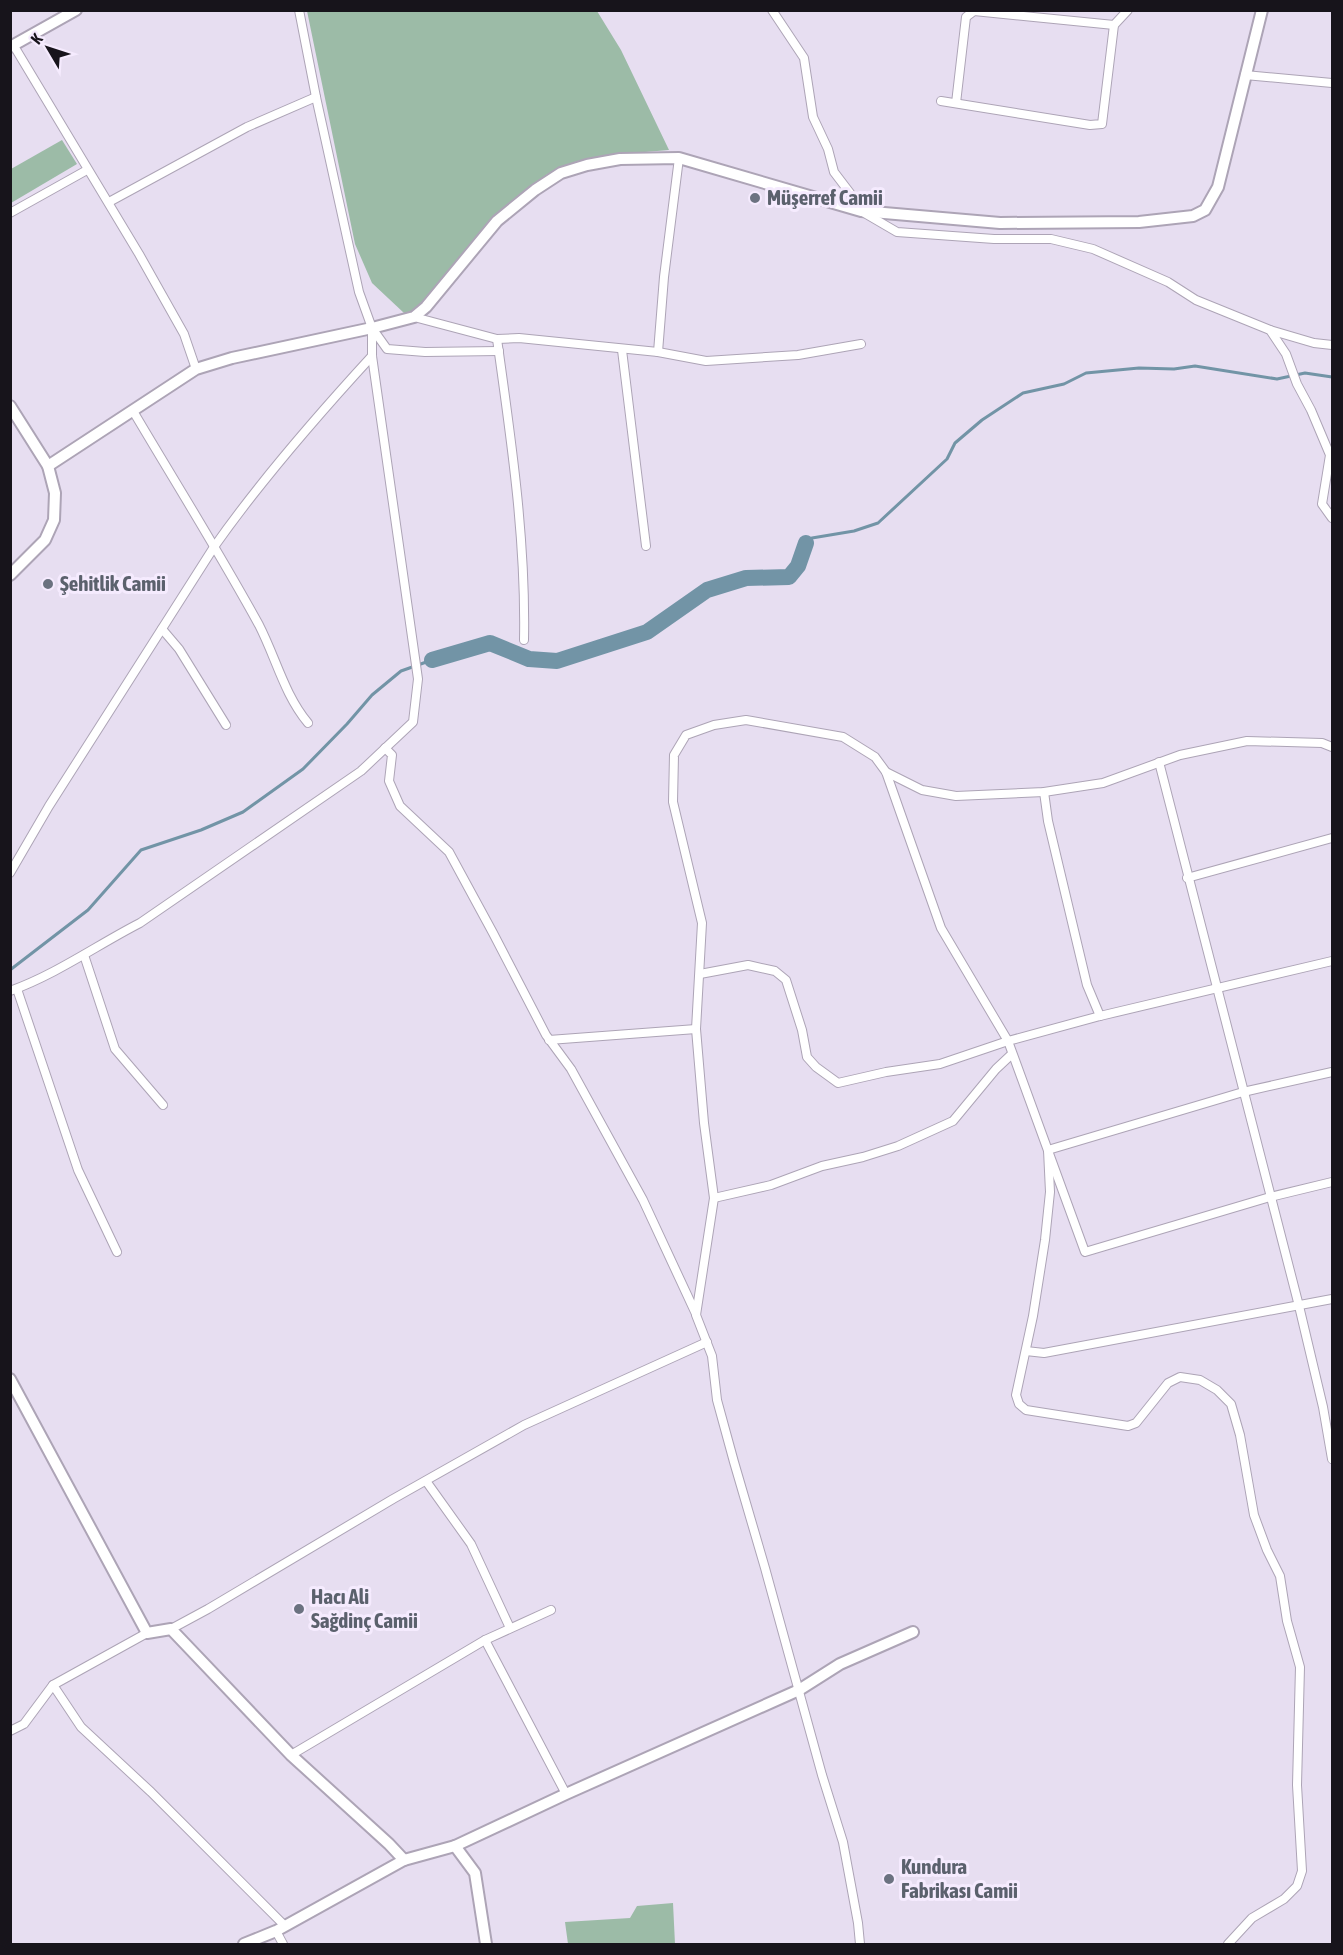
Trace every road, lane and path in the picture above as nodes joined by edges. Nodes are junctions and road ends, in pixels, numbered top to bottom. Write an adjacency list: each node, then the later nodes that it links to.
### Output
1 (76, 10): 7 (street)
2 (299, 10): 10 (street)
3 (772, 10): 16 (street)
4 (1128, 10): 6 (street)
5 (1262, 10): 8 (street)
6 (1114, 25): 12 (street); 12 (street)
7 (12, 47): 14 (street)
8 (1245, 75): 9 (street); 16 (street)
9 (1332, 83)
10 (316, 97): 15 (street); 19 (street)
11 (941, 101): 12 (street)
12 (956, 103)
13 (679, 158): 16 (street); 18 (street); 26 (street)
14 (87, 170): 15 (street); 17 (street)
15 (109, 202): 28 (street)
16 (861, 211): 20 (street)
17 (10, 213)
18 (414, 317): 19 (street); 21 (street)
19 (372, 328): 25 (street); 27 (street); 28 (street)
20 (1270, 330): 23 (street); 32 (street)
21 (497, 339): 24 (street); 25 (street)
22 (861, 344): 26 (street)
23 (1332, 345)
24 (622, 350): 26 (street); 33 (street)
25 (499, 351): 37 (street)
26 (658, 352)
27 (372, 356): 34 (street); 41 (street)
28 (196, 369): 30 (street)
29 (10, 406): 31 (street)
30 (133, 411): 31 (street); 34 (street)
31 (48, 466): 35 (street)
32 (1332, 518)
33 (646, 546)
34 (214, 547): 36 (street); 38 (street)
35 (10, 575)
36 (162, 629): 39 (street); 46 (street)
37 (524, 640)
38 (308, 723)
39 (226, 725)
40 (1332, 747): 42 (street)
41 (385, 748): 48 (street); 55 (street)
42 (1159, 762): 44 (street); 47 (street)
43 (886, 772): 44 (street); 50 (street); 56 (street)
44 (1044, 792): 53 (street)
45 (1332, 838): 47 (street)
46 (10, 873)
47 (1187, 878): 51 (street)
48 (84, 955): 52 (street); 60 (street)
49 (1332, 961): 51 (street)
50 (700, 974): 54 (street); 56 (street)
51 (1217, 988): 53 (street); 59 (street)
52 (14, 990): 65 (street)
53 (1100, 1016): 56 (street)
54 (696, 1029): 55 (street); 64 (street)
55 (549, 1040): 68 (street)
56 (1008, 1041): 57 (street)
57 (1012, 1054): 61 (street); 64 (street)
58 (1332, 1072): 59 (street)
59 (1243, 1092): 61 (street); 63 (street)
60 (163, 1105)
61 (1048, 1150): 63 (street); 70 (street)
62 (1332, 1182): 63 (street)
63 (1270, 1197): 67 (street)
64 (714, 1198): 68 (street)
65 (117, 1252)
66 (1332, 1299): 67 (street)
67 (1299, 1306): 70 (street); 72 (street)
68 (696, 1315): 69 (street)
69 (707, 1342): 73 (street); 81 (street)
70 (1026, 1351): 92 (street)
71 (10, 1379): 78 (street)
72 (1332, 1459)
73 (426, 1481): 75 (street); 76 (street)
74 (551, 1610): 75 (street)
75 (510, 1628): 79 (street)
76 (171, 1629): 78 (street); 83 (street)
77 (913, 1632): 81 (street)
78 (147, 1633): 80 (street)
79 (485, 1640): 83 (street); 84 (street)
80 (53, 1685): 82 (street); 87 (street)
81 (799, 1690): 84 (street); 91 (street)
82 (10, 1731)
83 (291, 1755): 86 (street)
84 (566, 1794): 85 (street)
85 (455, 1846): 86 (street); 90 (street)
86 (404, 1860): 87 (street)
87 (280, 1928): 88 (street); 89 (street)
88 (243, 1944)
89 (284, 1944)
90 (486, 1944)
91 (860, 1944)
92 (1228, 1944)

